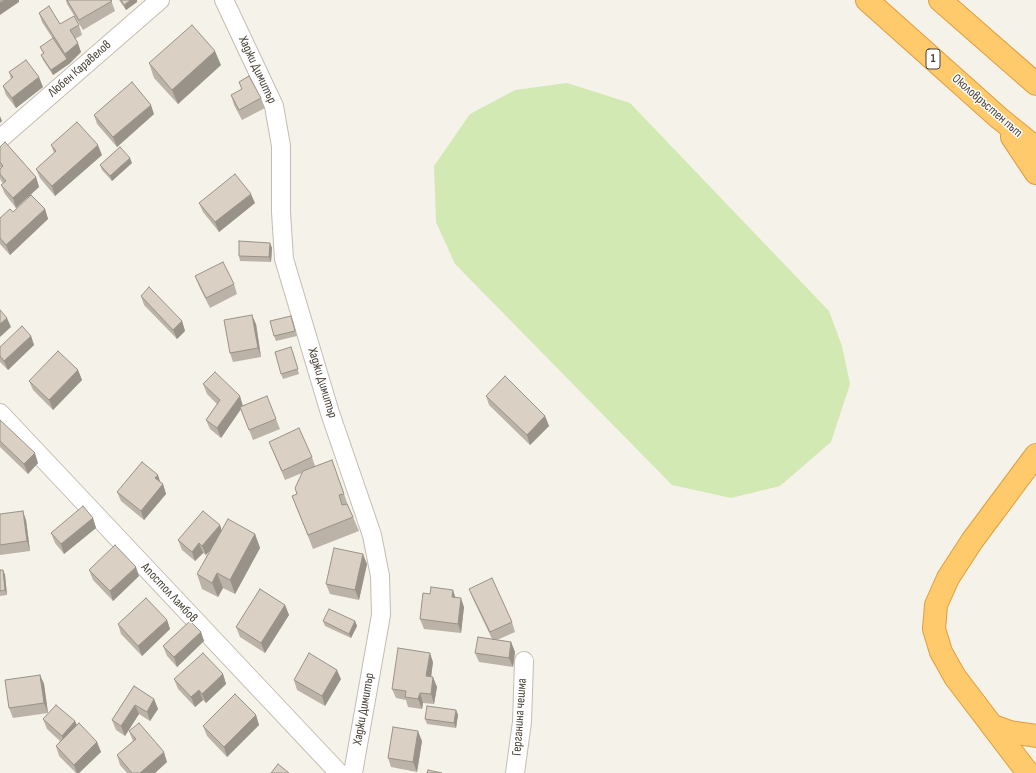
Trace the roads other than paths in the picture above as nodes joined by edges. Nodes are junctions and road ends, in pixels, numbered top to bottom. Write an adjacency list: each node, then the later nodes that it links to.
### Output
1 (160, 0): 7 (street, Любен Каравелов)
2 (224, 0): 16 (street, Хаджи Димитър)
3 (867, 0): 6 (highway, Околовръстен път / 1)
4 (940, 0): 5 (highway)
5 (1036, 84)
6 (999, 118): 8 (highway, Околовръстен път / 1); 9 (highway)
7 (0, 139)
8 (1036, 148)
9 (1036, 173)
10 (0, 413): 15 (street, Апостол Ламбов)
11 (1036, 455): 13 (highway)
12 (524, 661): 17 (street, Герганина чешма)
13 (993, 726): 14 (highway); 18 (highway)
14 (1036, 736)
15 (338, 773)
16 (353, 773)
17 (515, 773)
18 (1028, 773)

